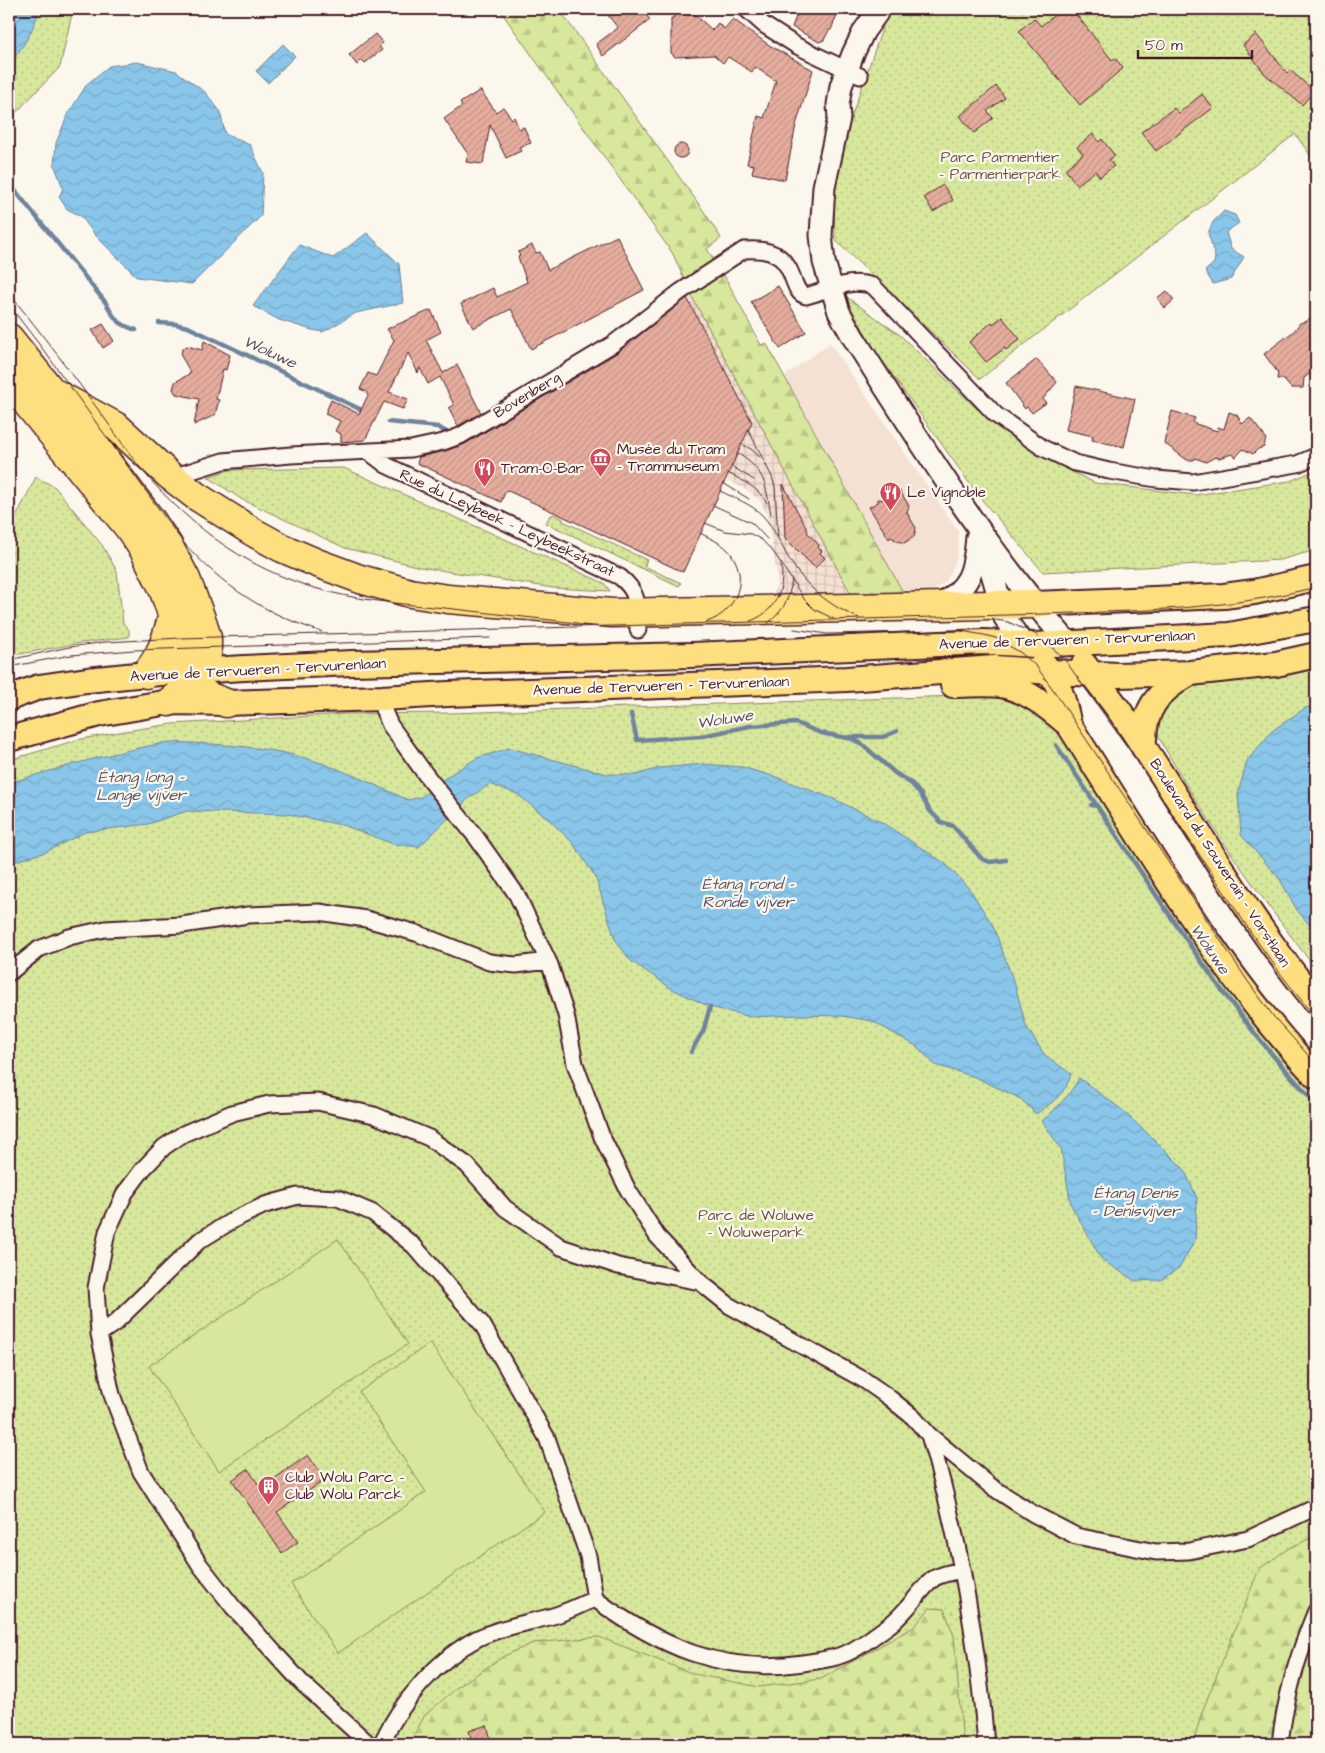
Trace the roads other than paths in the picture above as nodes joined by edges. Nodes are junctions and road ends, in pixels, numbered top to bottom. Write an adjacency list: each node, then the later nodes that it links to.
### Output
1 (746, 9): 3 (street)
2 (877, 11): 3 (street)
3 (853, 74): 4 (street)
4 (831, 288): 9 (street, Bovenberg); 10 (street); 12 (street)
5 (9, 338): 7 (highway)
6 (9, 378): 8 (highway)
7 (51, 391): 11 (highway); 29 (highway)
8 (19, 400): 18 (highway)
9 (369, 452): 11 (street, Bovenberg); 20 (street, Rue du Leybeek - Leybeekstraat)
10 (1316, 456)
11 (169, 475): 20 (highway)
12 (968, 512): 13 (street); 16 (street)
13 (977, 537): 15 (street); 17 (street)
14 (1316, 578): 16 (main road)
15 (1002, 604): 16 (highway); 17 (highway); 22 (street)
16 (1035, 604): 21 (street)
17 (938, 606): 20 (highway)
18 (172, 618): 26 (highway); 29 (highway)
19 (1316, 619): 21 (main road, Avenue de Tervueren - Tervurenlaan)
20 (638, 621)
21 (1068, 643): 22 (main road, Avenue de Tervueren - Tervurenlaan); 28 (main road, Boulevard du Souverain - Vorstlaan)
22 (1024, 644): 24 (main road); 29 (main road, Avenue de Tervueren - Tervurenlaan)
23 (1316, 655): 25 (main road, Avenue de Tervueren - Tervurenlaan)
24 (1052, 672): 27 (main road, Avenue de Tervueren - Tervurenlaan); 28 (main road, Avenue de Tervueren - Tervurenlaan); 36 (main road)
25 (1190, 673): 28 (main road, Avenue de Tervueren - Tervurenlaan); 38 (main road, Boulevard du Souverain - Vorstlaan)
26 (146, 674): 29 (main road, Avenue de Tervueren - Tervurenlaan); 31 (main road, Avenue de Tervueren - Tervurenlaan)
27 (911, 674): 34 (main road, Avenue de Tervueren - Tervurenlaan); 36 (main road)
28 (1091, 674): 38 (main road, Boulevard du Souverain - Vorstlaan)
29 (194, 675): 33 (highway); 34 (highway)
30 (9, 685): 31 (street, Avenue de Tervueren - Tervurenlaan)
31 (38, 687): 32 (main road, Avenue de Tervueren - Tervurenlaan)
32 (9, 698)
33 (169, 702): 34 (main road, Avenue de Tervueren - Tervurenlaan); 37 (main road, Avenue de Tervueren - Tervurenlaan)
34 (226, 704)
35 (383, 709): 39 (street)
36 (1069, 725): 42 (main road)
37 (9, 739)
38 (1144, 748): 41 (main road, Boulevard du Souverain - Vorstlaan)
39 (548, 961): 40 (street); 43 (street)
40 (9, 973)
41 (1316, 1002)
42 (1316, 1076)
43 (700, 1282): 44 (street); 45 (street)
44 (99, 1334): 48 (street); 50 (street)
45 (929, 1435): 46 (street); 47 (street)
46 (1316, 1507)
47 (962, 1570): 48 (street); 52 (street)
48 (595, 1599): 51 (street)
49 (1316, 1611): 53 (street)
50 (369, 1744)
51 (381, 1744)
52 (986, 1744)
53 (1280, 1744)

